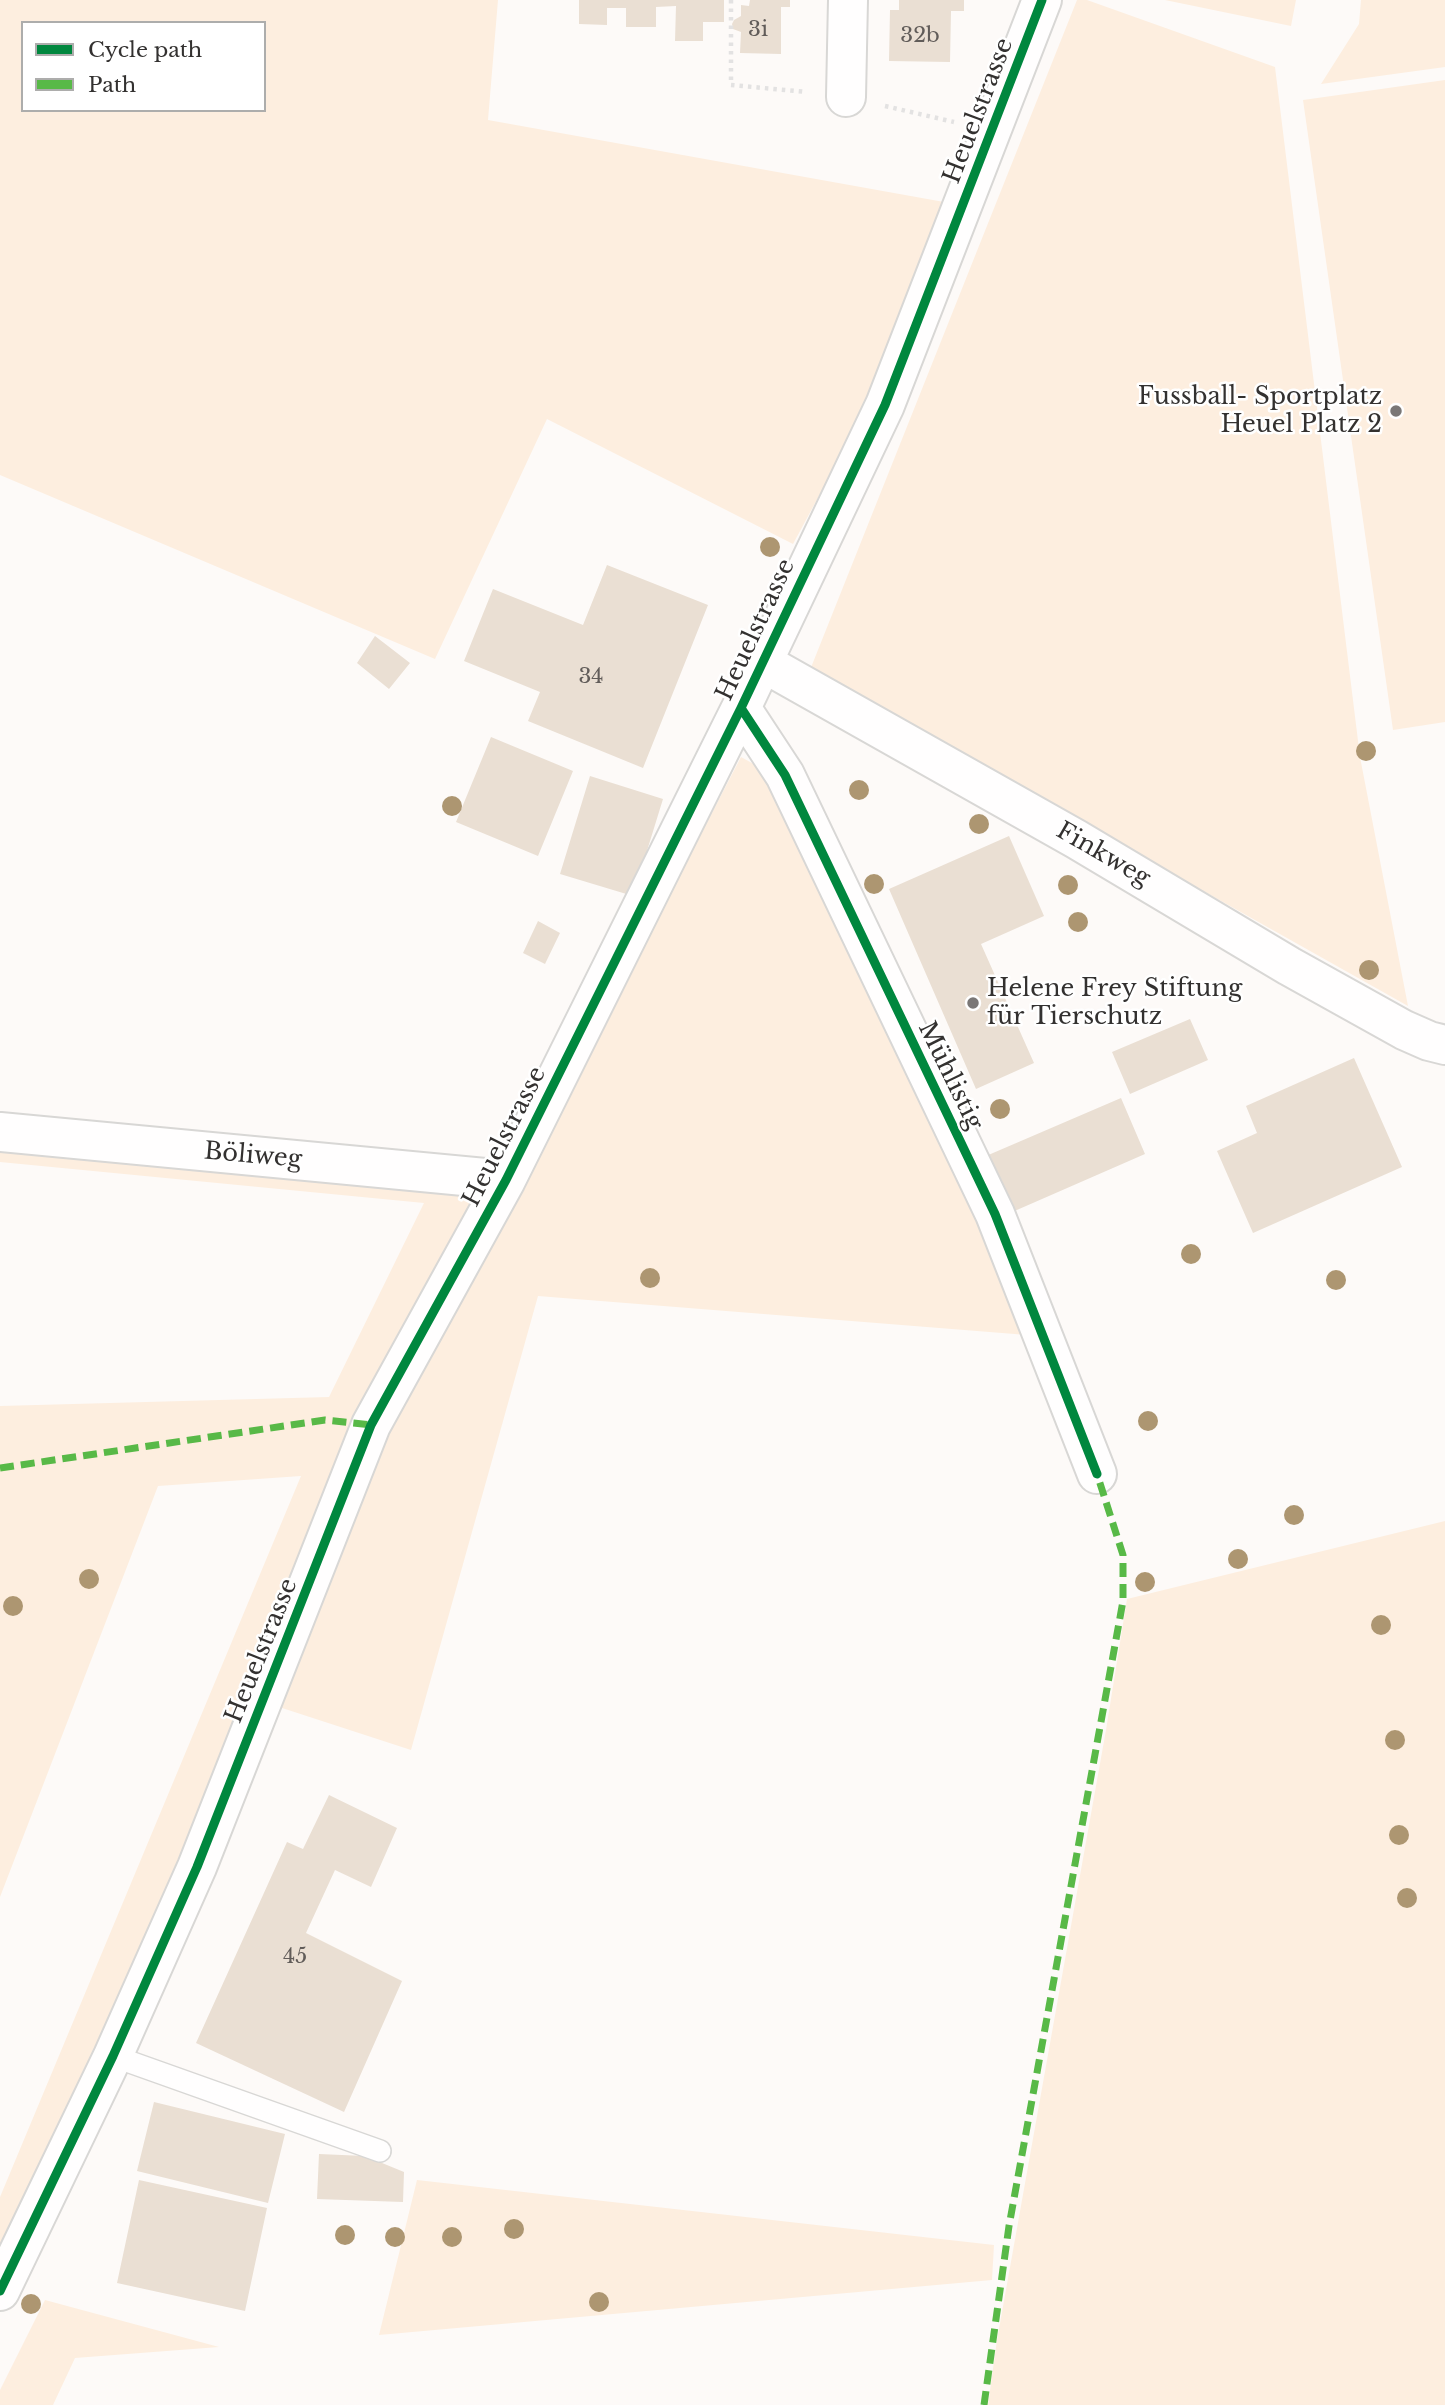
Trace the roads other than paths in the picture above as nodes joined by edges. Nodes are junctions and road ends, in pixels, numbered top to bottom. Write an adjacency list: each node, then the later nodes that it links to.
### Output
1 (848, 0): 3 (street)
2 (1042, 0): 4 (street, Heuelstrasse)
3 (846, 97)
4 (762, 662): 5 (street, Heuelstrasse); 6 (street, Finkweg)
5 (741, 708): 8 (street, Heuelstrasse); 9 (street, Mühlistig)
6 (1445, 1045)
7 (0, 1132): 8 (street, Böliweg)
8 (506, 1180): 10 (street, Heuelstrasse)
9 (1097, 1474)
10 (113, 2056): 11 (lane); 12 (street, Heuelstrasse)
11 (380, 2151)
12 (0, 2291)

